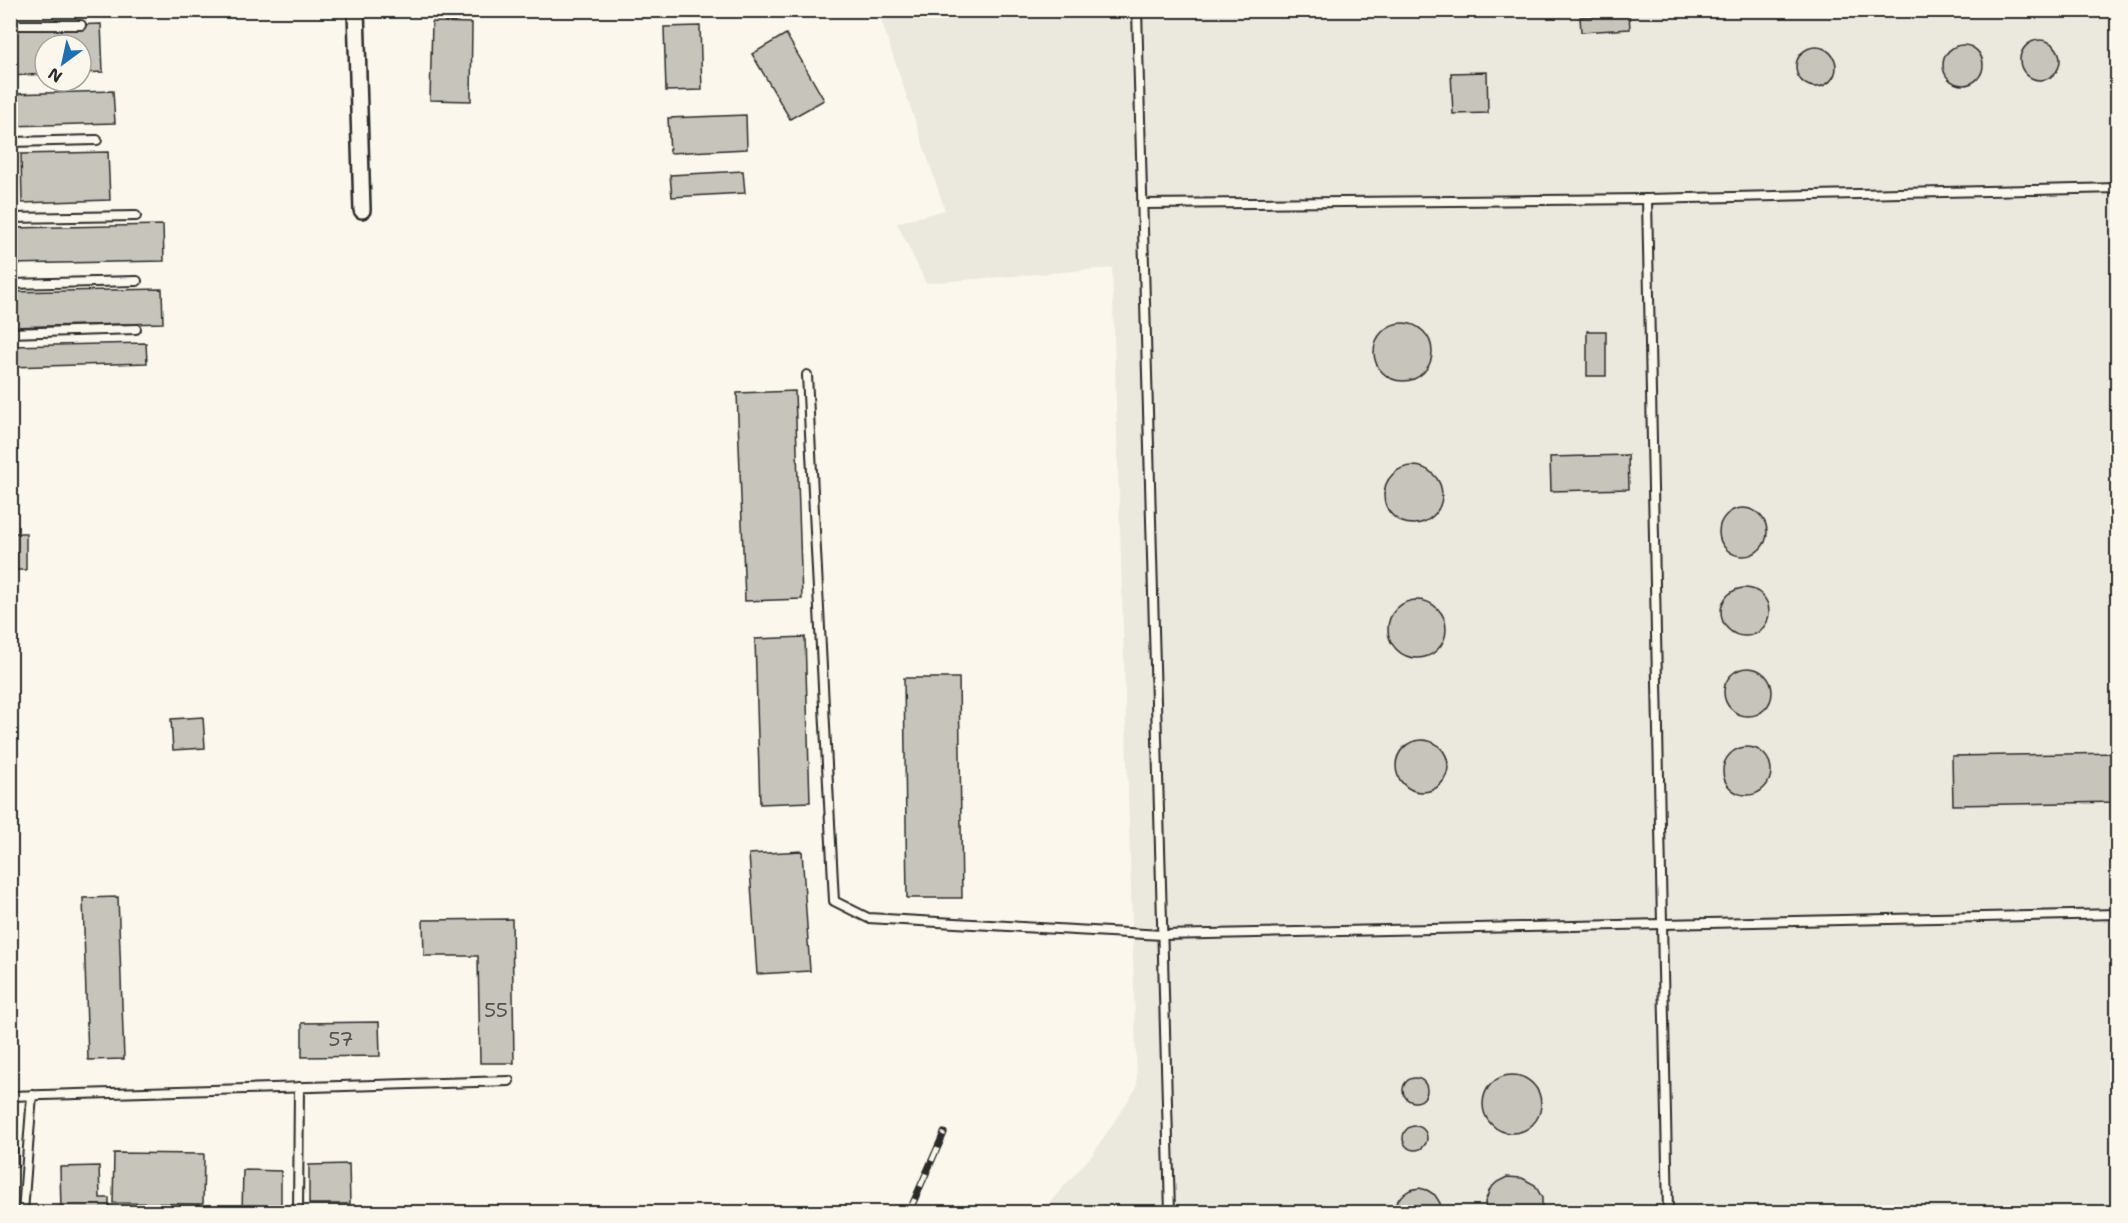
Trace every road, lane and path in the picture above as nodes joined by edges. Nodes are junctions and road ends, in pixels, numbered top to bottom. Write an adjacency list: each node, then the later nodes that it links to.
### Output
1 (356, 10): 10 (street)
2 (1137, 10): 9 (lane)
3 (10, 25): 4 (lane)
4 (81, 25)
5 (97, 140): 6 (lane)
6 (10, 142)
7 (2118, 188): 8 (lane)
8 (1647, 199): 9 (lane); 19 (lane)
9 (1142, 204): 20 (lane)
10 (362, 210)
11 (136, 216): 12 (lane)
12 (10, 218)
13 (137, 281): 14 (lane)
14 (10, 284)
15 (136, 329): 16 (lane)
16 (10, 333)
17 (807, 375): 20 (lane)
18 (2118, 914): 19 (lane)
19 (1662, 923): 20 (lane); 28 (lane)
20 (1162, 935): 27 (lane)
21 (509, 1081): 22 (lane)
22 (299, 1088): 23 (lane); 26 (lane)
23 (32, 1095): 24 (lane); 25 (lane)
24 (10, 1096)
25 (23, 1212)
26 (298, 1212)
27 (1170, 1212)
28 (1668, 1212)

